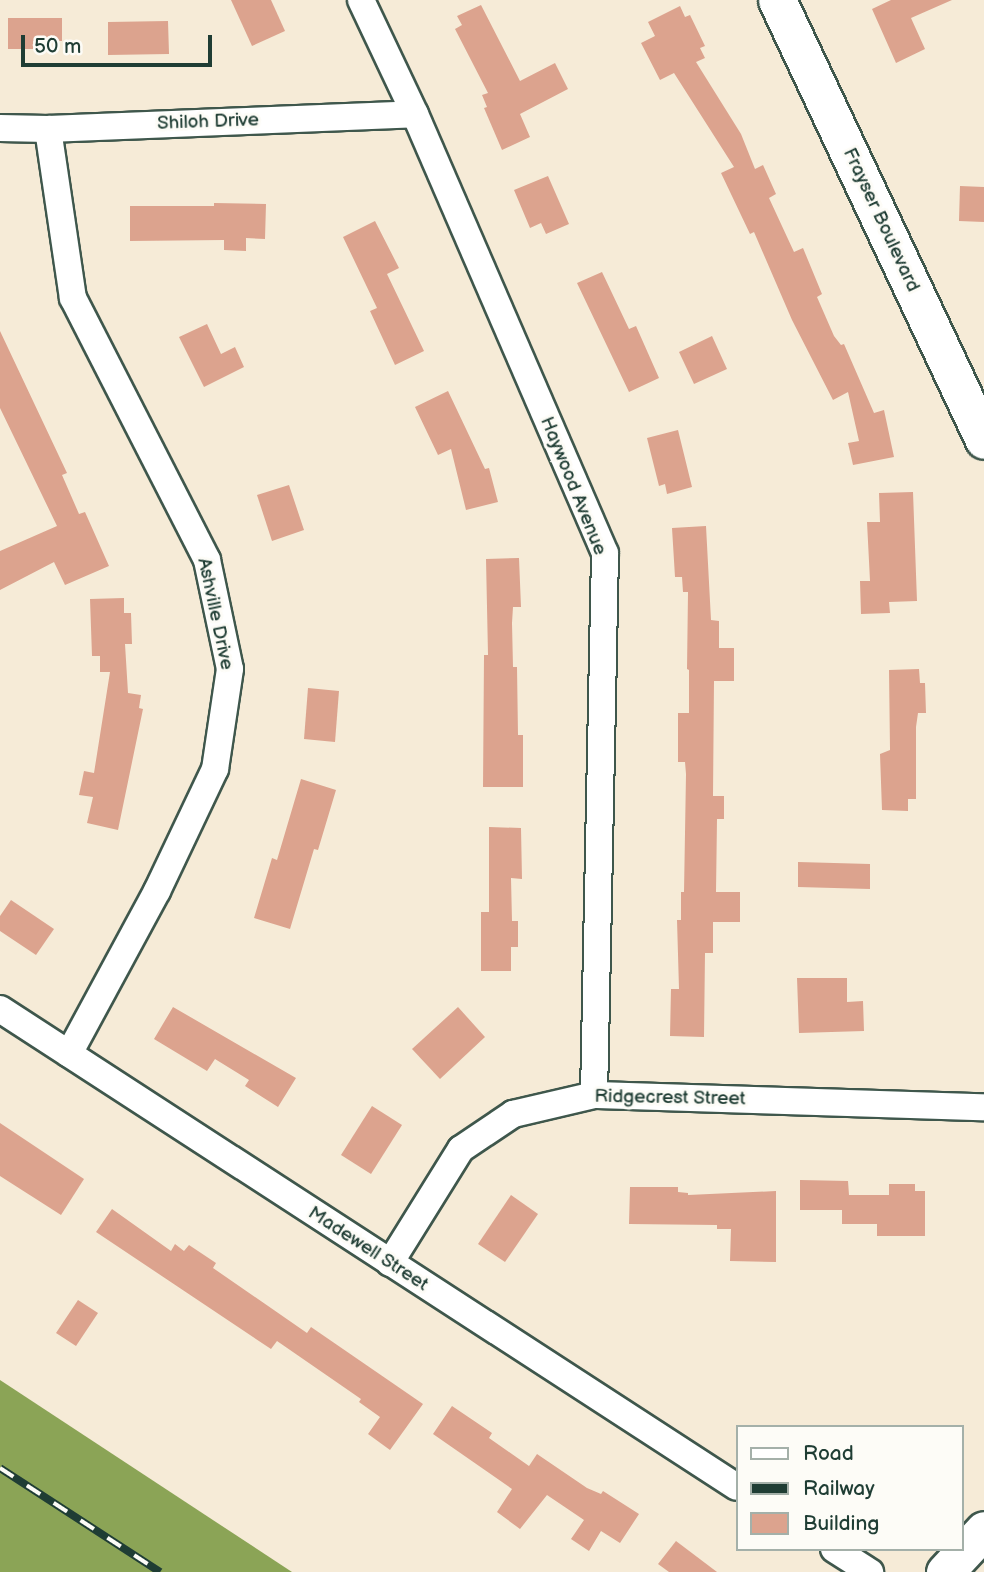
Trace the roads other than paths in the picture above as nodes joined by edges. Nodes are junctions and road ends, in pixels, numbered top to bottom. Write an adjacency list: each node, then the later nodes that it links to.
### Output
1 (361, 0): 3 (street, Haywood Avenue)
2 (777, 0): 6 (main road, Frayser Boulevard)
3 (415, 114): 5 (street, Shiloh Drive); 9 (street, Haywood Avenue)
4 (0, 128): 5 (street, Shiloh Drive)
5 (48, 129): 8 (street, Ashville Drive)
6 (984, 440)
7 (0, 1009): 8 (street, Madewell Street)
8 (69, 1054): 11 (street, Madewell Street)
9 (594, 1095): 10 (street, Ridgecrest Street); 11 (street, Ridgecrest Street)
10 (984, 1107)
11 (390, 1263): 12 (street, Madewell Street)
12 (736, 1486)
13 (984, 1530): 16 (main road)
14 (837, 1551): 15 (street)
15 (870, 1572)
16 (945, 1572)

